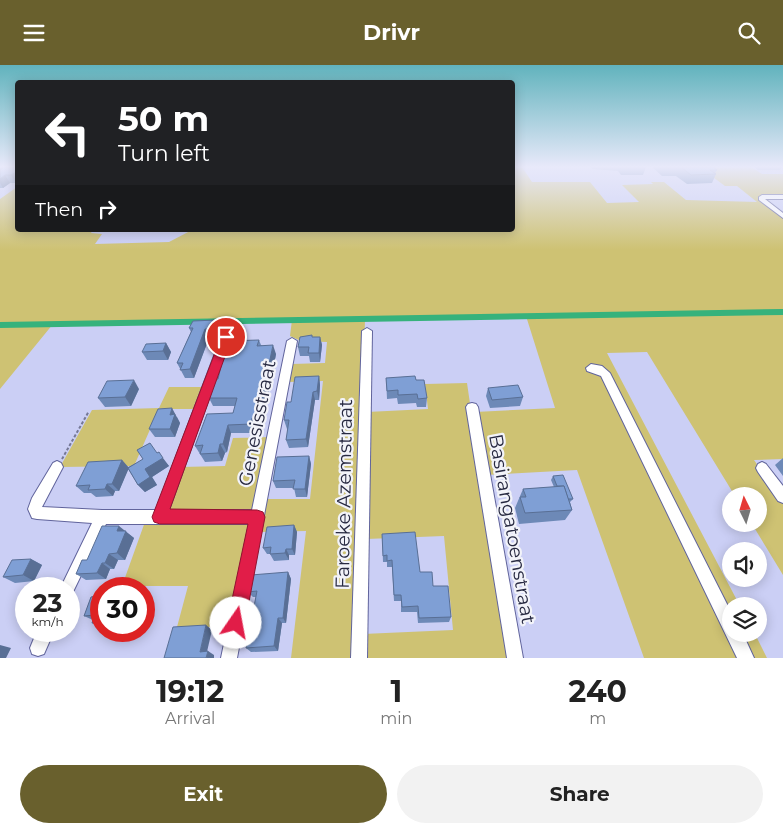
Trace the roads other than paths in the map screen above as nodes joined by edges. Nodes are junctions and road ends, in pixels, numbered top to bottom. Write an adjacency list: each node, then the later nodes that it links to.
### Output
1 (783, 197): 2 (street)
2 (783, 216)
3 (368, 331): 20 (street, Faroeke Azemstraat)
4 (226, 337): 12 (street)
5 (292, 341): 13 (street, Genesisstraat)
6 (591, 368): 15 (street)
7 (472, 407): 21 (street, Basirangatoenstraat)
8 (57, 467): 11 (street)
9 (762, 468): 10 (street)
10 (783, 497)
11 (102, 517): 12 (street); 14 (street)
12 (160, 517): 13 (street)
13 (257, 517): 19 (street, Genesisstraat)
14 (73, 577)
15 (722, 610)
16 (41, 642): 18 (street)
17 (738, 642): 22 (street)
18 (38, 648)
19 (229, 658)
20 (360, 658)
21 (515, 658)
22 (746, 658)

